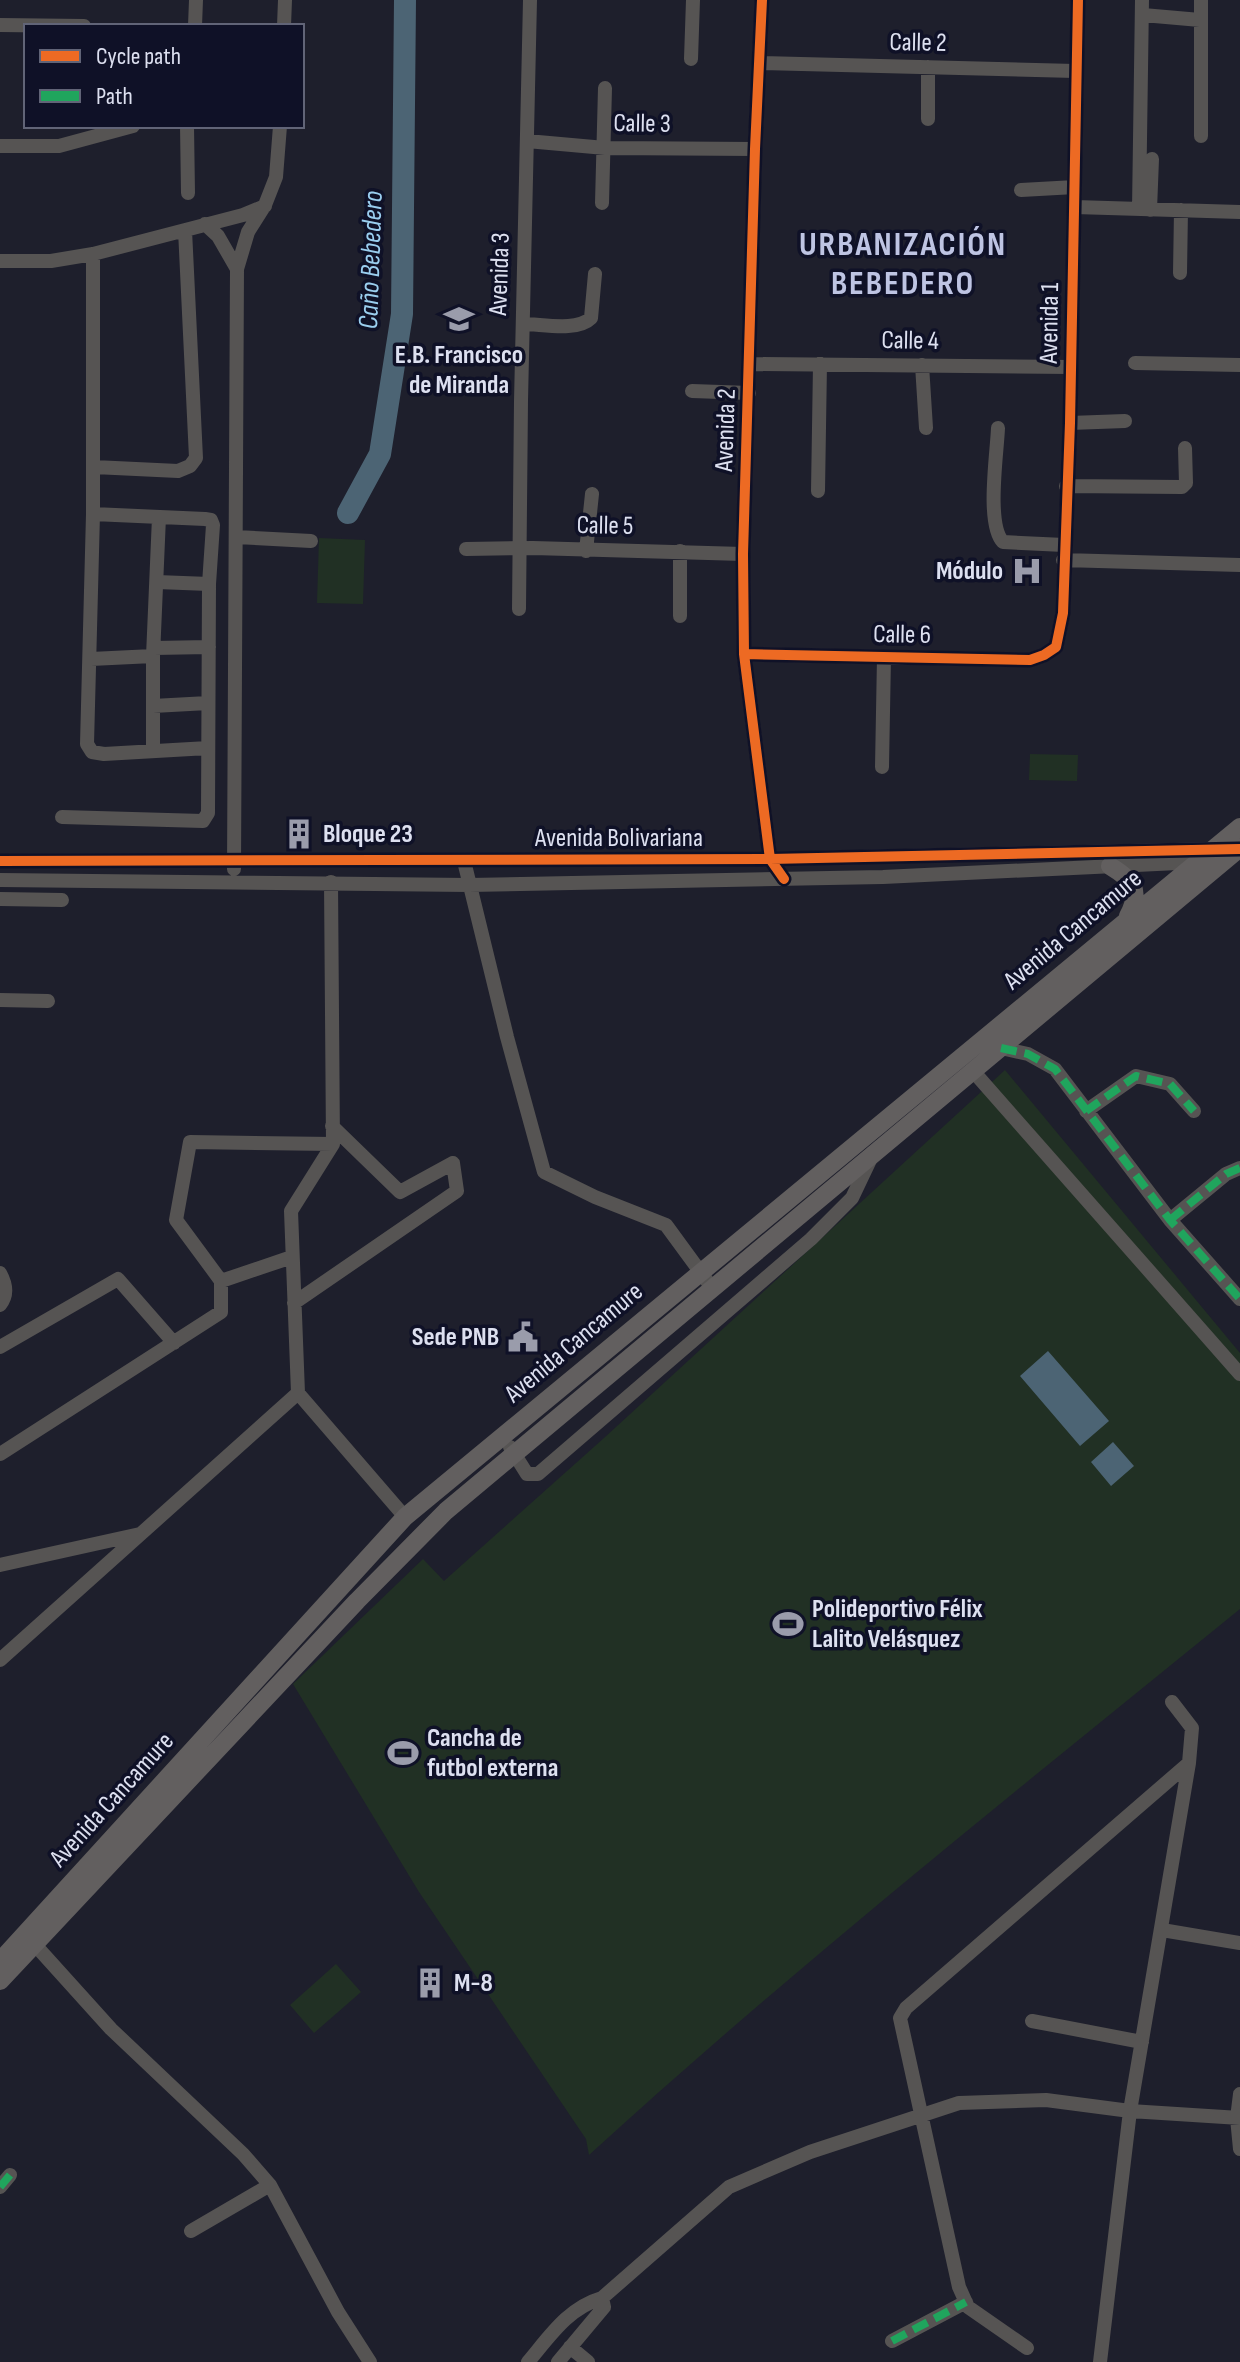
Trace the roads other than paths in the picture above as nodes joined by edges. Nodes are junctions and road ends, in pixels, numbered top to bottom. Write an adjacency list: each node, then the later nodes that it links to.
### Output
1 (196, 0): 10 (street)
2 (285, 0): 11 (street)
3 (530, 0): 24 (street, Avenida 3)
4 (693, 0): 14 (street)
5 (762, 0): 15 (street, Avenida 2)
6 (1078, 0): 17 (street, Avenida 1)
7 (1201, 0): 9 (street)
8 (1142, 8): 9 (street); 35 (street)
9 (1200, 20): 23 (street)
10 (195, 24)
11 (284, 24)
12 (0, 25): 13 (street)
13 (24, 25)
14 (691, 59)
15 (760, 63): 16 (street, Calle 2); 27 (street, Avenida 2)
16 (928, 67): 17 (street, Calle 2); 19 (street)
17 (1075, 71): 29 (street, Avenida 1)
18 (605, 88): 26 (street)
19 (928, 119)
20 (126, 128): 25 (street)
21 (187, 128): 31 (street)
22 (280, 128): 33 (street)
23 (1201, 136)
24 (527, 141): 26 (street, Calle 3); 45 (street, Avenida 3)
25 (0, 146)
26 (605, 148): 27 (street, Calle 3); 32 (street)
27 (755, 149): 47 (street, Avenida 2)
28 (1152, 159): 35 (street)
29 (1075, 187): 30 (street); 34 (street, Avenida 1)
30 (1021, 190)
31 (188, 193)
32 (602, 203)
33 (265, 205): 38 (street); 42 (street)
34 (1075, 207): 35 (street); 51 (street, Avenida 1)
35 (1144, 210): 36 (street)
36 (1181, 210): 37 (street); 43 (street)
37 (1240, 212)
38 (205, 224): 39 (street); 42 (street)
39 (185, 230): 40 (street); 59 (street)
40 (93, 254): 41 (street); 59 (street)
41 (0, 261)
42 (237, 269): 65 (street)
43 (1180, 273)
44 (595, 274): 45 (street)
45 (523, 324): 68 (street, Avenida 3)
46 (1135, 363): 50 (street)
47 (750, 364): 48 (street, Calle 4); 53 (street, Avenida 2)
48 (820, 364): 49 (street, Calle 4); 61 (street)
49 (922, 365): 51 (street, Calle 4); 56 (street)
50 (1240, 365)
51 (1071, 367): 55 (street, Avenida 1)
52 (692, 391): 53 (street)
53 (749, 393): 72 (street, Avenida 2)
54 (1125, 421): 55 (street)
55 (1070, 423): 60 (street, Avenida 1)
56 (926, 428)
57 (998, 428): 67 (street)
58 (1185, 448): 60 (street)
59 (94, 467): 63 (street)
60 (1066, 486): 67 (street, Avenida 1)
61 (818, 491)
62 (592, 494): 70 (street)
63 (93, 514): 64 (street); 84 (street)
64 (159, 517): 75 (street); 76 (street)
65 (236, 537): 66 (street); 95 (street)
66 (311, 541)
67 (1064, 545): 73 (street, Avenida 1)
68 (518, 548): 69 (street, Calle 5); 70 (street, Calle 5); 77 (street, Avenida 3)
69 (466, 549)
70 (586, 551): 71 (street, Calle 5)
71 (680, 551): 72 (street, Calle 5); 78 (street)
72 (743, 554): 82 (street, Avenida 2)
73 (1063, 560): 74 (street); 80 (street, Avenida 1)
74 (1240, 565)
75 (157, 582): 76 (street); 81 (street)
76 (209, 584): 79 (street)
77 (519, 609)
78 (680, 616)
79 (209, 647): 81 (street); 85 (street)
80 (1056, 647): 83 (street, Calle 6)
81 (154, 652): 84 (street); 86 (street)
82 (744, 654): 83 (street, Calle 6); 93 (street, Avenida 2)
83 (884, 657): 89 (street)
84 (91, 659): 88 (street)
85 (208, 703): 86 (street); 87 (street)
86 (153, 706): 88 (street)
87 (208, 748): 88 (street); 90 (street)
88 (153, 750)
89 (882, 767)
90 (62, 817)
91 (1240, 827): 92 (main road, Avenida Cancamure)
92 (1229, 852): 93 (street, Avenida Bolivariana); 97 (main road, Avenida Cancamure); 110 (main road, Avenida Cancamure)
93 (770, 859): 96 (street, Avenida Bolivariana); 99 (street); 101 (street)
94 (0, 861): 95 (street, Avenida Bolivariana)
95 (235, 861): 96 (street, Avenida Bolivariana); 102 (street)
96 (464, 861): 104 (street)
97 (1196, 862): 98 (street, Avenida Bolivariana); 107 (main road, Avenida Cancamure)
98 (1110, 866): 99 (street, Avenida Bolivariana); 107 (main road)
99 (784, 879): 101 (street, Avenida Bolivariana)
100 (0, 880): 102 (street, Avenida Bolivariana)
101 (756, 880): 104 (street, Avenida Bolivariana)
102 (234, 881): 103 (street, Avenida Bolivariana)
103 (331, 882): 104 (street, Avenida Bolivariana); 115 (street)
104 (469, 885): 122 (street)
105 (0, 899): 106 (street)
106 (62, 900)
107 (1127, 919): 112 (main road, Avenida Cancamure)
108 (0, 1000): 109 (street)
109 (48, 1001)
110 (1001, 1048): 111 (main road, Avenida Cancamure); 113 (street)
111 (973, 1071): 116 (main road, Avenida Cancamure); 131 (street)
112 (896, 1110): 116 (street); 122 (main road, Avenida Cancamure)
113 (1086, 1111): 114 (street); 120 (street)
114 (1194, 1111)
115 (332, 1126): 117 (street); 127 (street)
116 (907, 1126): 118 (main road, Avenida Cancamure)
117 (333, 1144): 121 (street); 124 (street)
118 (873, 1155): 125 (main road, Avenida Cancamure); 135 (street)
119 (1240, 1168): 120 (street)
120 (1170, 1220): 126 (street)
121 (292, 1257): 124 (street); 127 (street)
122 (700, 1272): 125 (street); 133 (main road, Avenida Cancamure)
123 (0, 1273): 128 (street)
124 (221, 1281): 129 (street)
125 (712, 1289): 135 (main road, Avenida Cancamure)
126 (1237, 1292)
127 (294, 1303): 132 (street)
128 (0, 1305)
129 (174, 1343): 130 (street); 134 (street)
130 (0, 1347)
131 (1240, 1374)
132 (298, 1393): 136 (street); 137 (street)
133 (503, 1437): 135 (street); 136 (main road, Avenida Cancamure)
134 (0, 1454)
135 (514, 1454): 140 (main road, Avenida Cancamure)
136 (405, 1517): 139 (main road, Avenida Cancamure)
137 (141, 1534): 138 (street); 141 (street)
138 (0, 1565)
139 (342, 1586): 140 (street); 145 (main road, Avenida Cancamure)
140 (357, 1601): 145 (main road, Avenida Cancamure)
141 (0, 1660)
142 (1172, 1702): 143 (street)
143 (1189, 1763): 144 (street); 153 (street)
144 (1162, 1930): 146 (street); 150 (street)
145 (30, 1938): 147 (main road, Avenida Cancamure); 148 (main road, Avenida Cancamure); 156 (street)
146 (1240, 1943)
147 (0, 1961)
148 (0, 1981)
149 (1032, 2021): 150 (street)
150 (1142, 2042): 152 (street)
151 (1240, 2094): 154 (street)
152 (1130, 2111): 153 (street); 154 (street); 167 (street)
153 (919, 2116): 158 (street); 159 (street)
154 (1238, 2118): 155 (street)
155 (1240, 2149)
156 (270, 2185): 157 (street); 163 (street)
157 (191, 2231)
158 (602, 2298): 161 (street); 164 (street)
159 (966, 2302): 160 (street); 162 (street)
160 (892, 2341)
161 (570, 2347): 165 (street); 166 (street)
162 (1027, 2348)
163 (370, 2362)
164 (528, 2362)
165 (558, 2362)
166 (588, 2362)
167 (1100, 2362)

